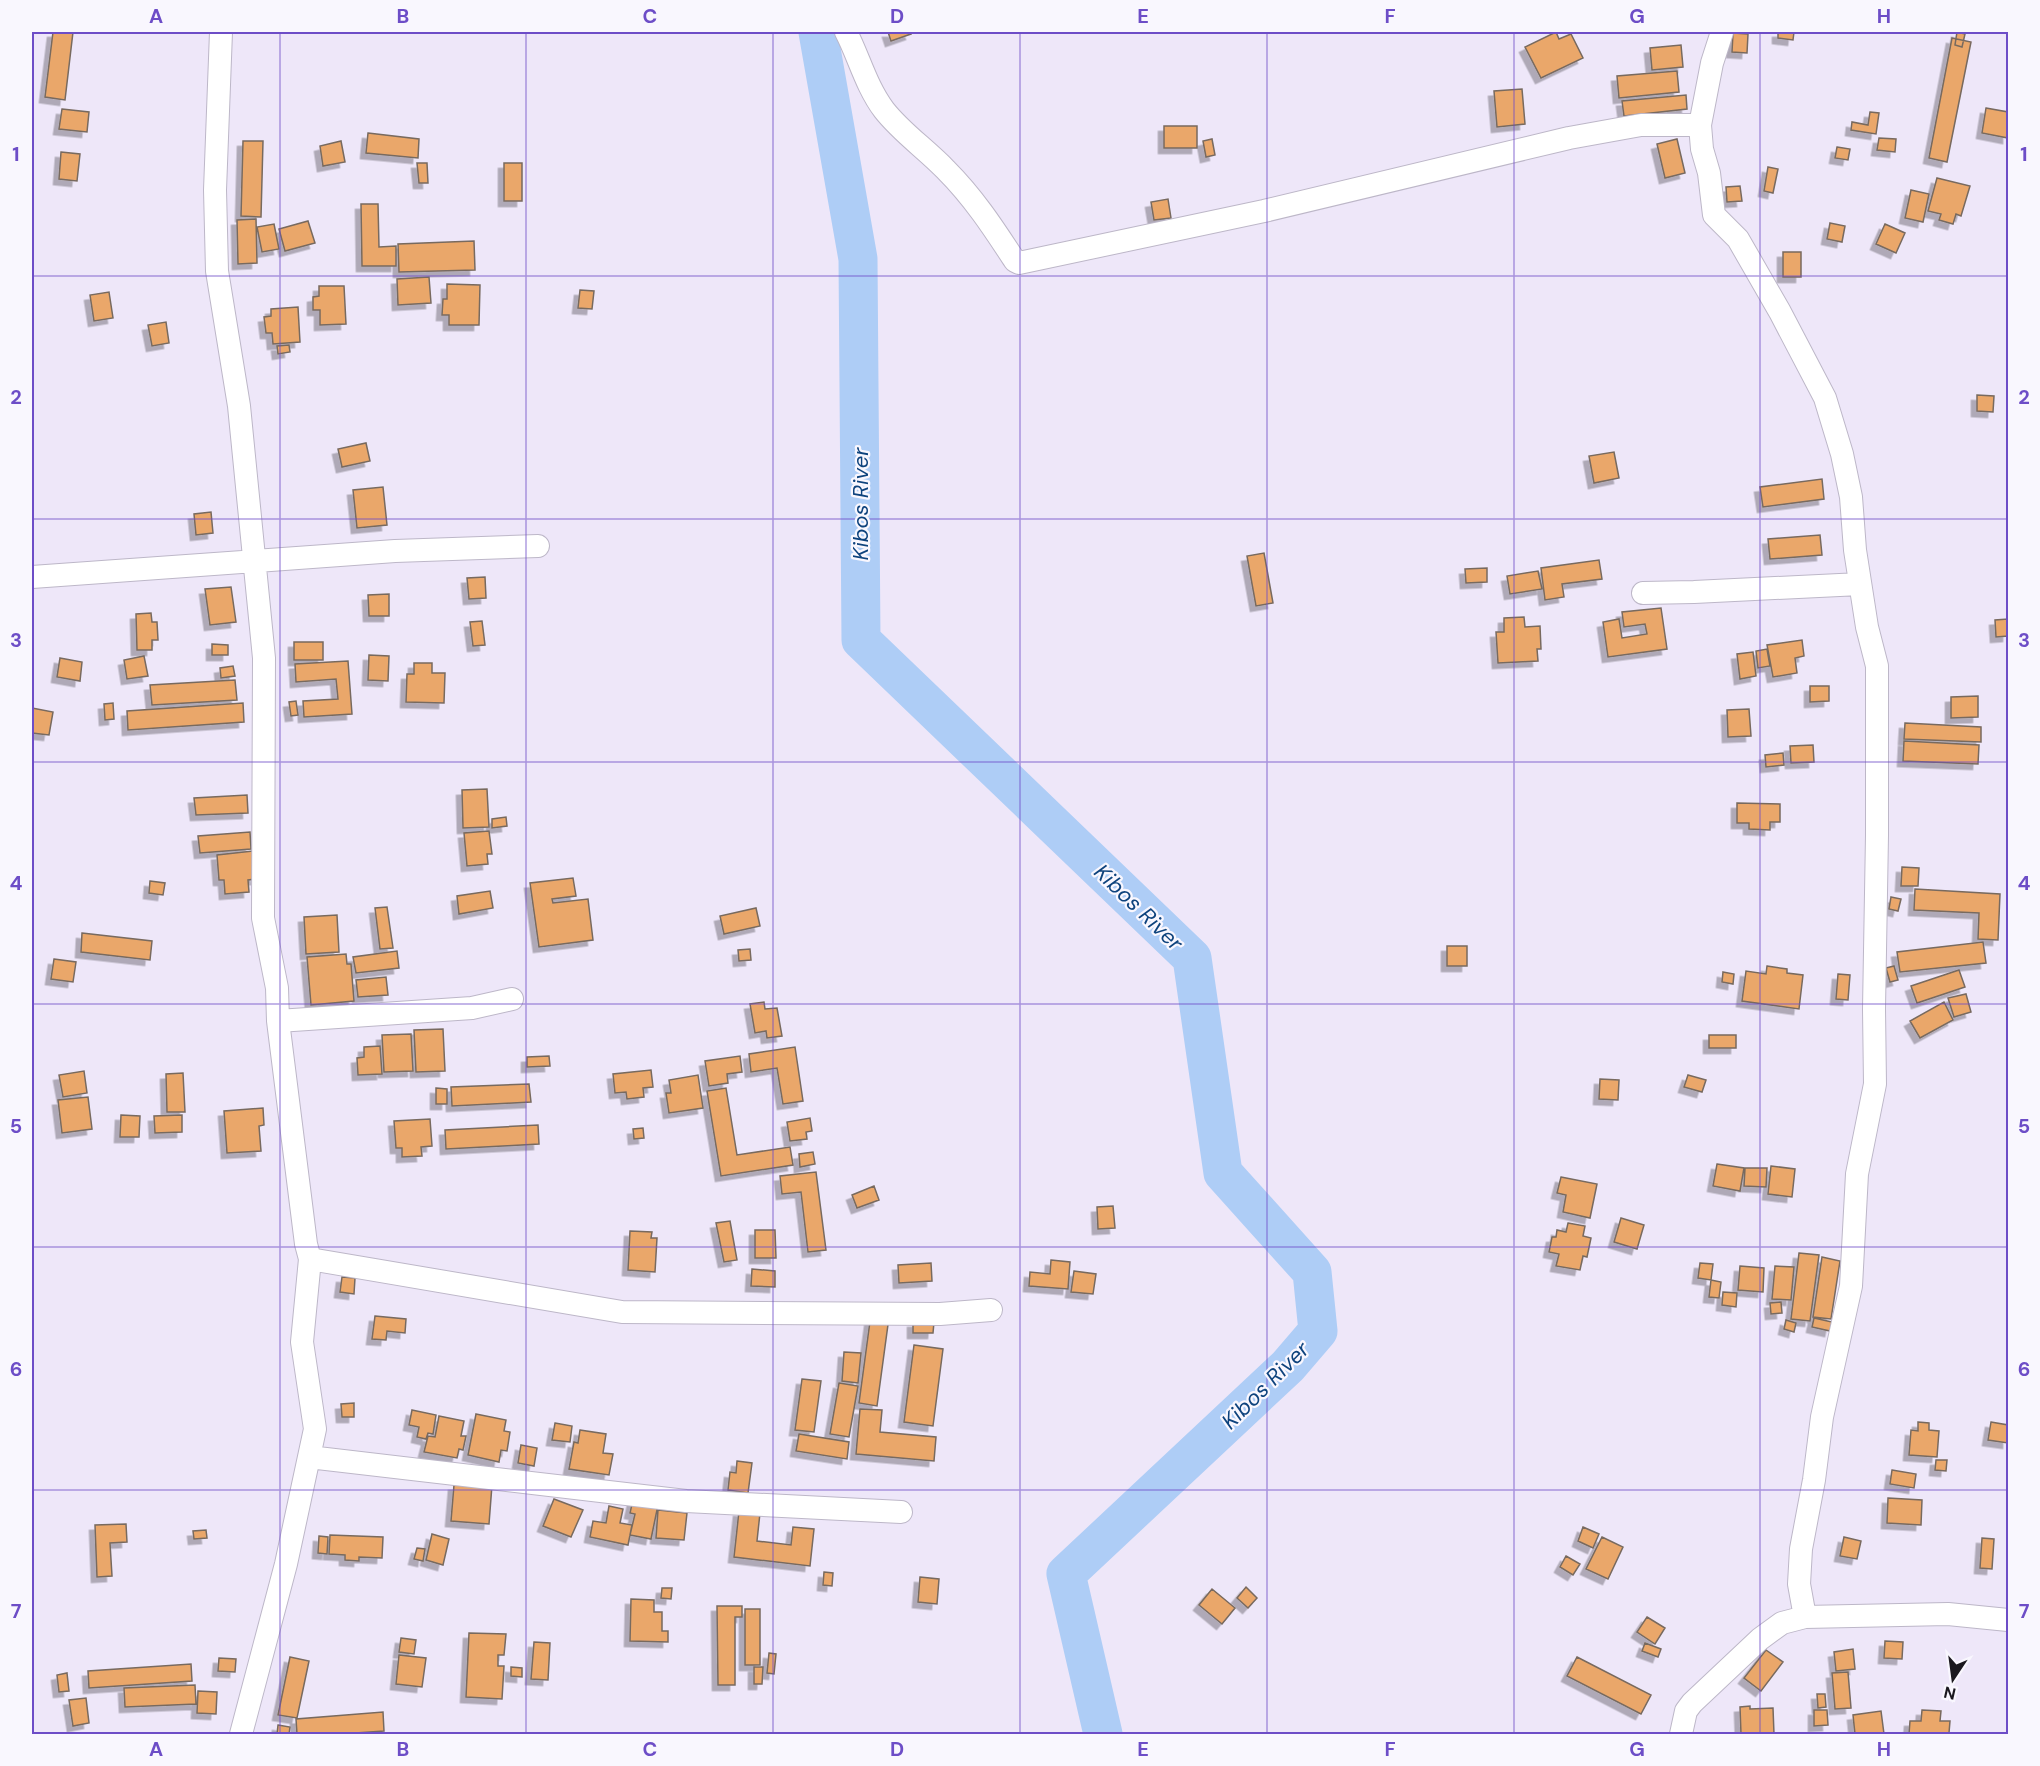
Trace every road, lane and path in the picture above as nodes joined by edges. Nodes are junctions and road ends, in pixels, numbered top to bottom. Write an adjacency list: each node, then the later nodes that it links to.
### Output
1 (221, 32): 6 (street)
2 (846, 32): 4 (street)
3 (1722, 32): 4 (street)
4 (1700, 124): 8 (street)
5 (538, 546): 6 (street)
6 (254, 563): 7 (street); 11 (street)
7 (32, 577)
8 (1860, 584): 9 (street); 16 (street)
9 (1643, 592)
10 (512, 999): 11 (street)
11 (278, 1021): 12 (street)
12 (310, 1259): 13 (street); 14 (street)
13 (991, 1310)
14 (309, 1458): 15 (street); 18 (street)
15 (900, 1512)
16 (1805, 1617): 17 (street); 19 (street)
17 (2008, 1620)
18 (241, 1734)
19 (1681, 1734)

